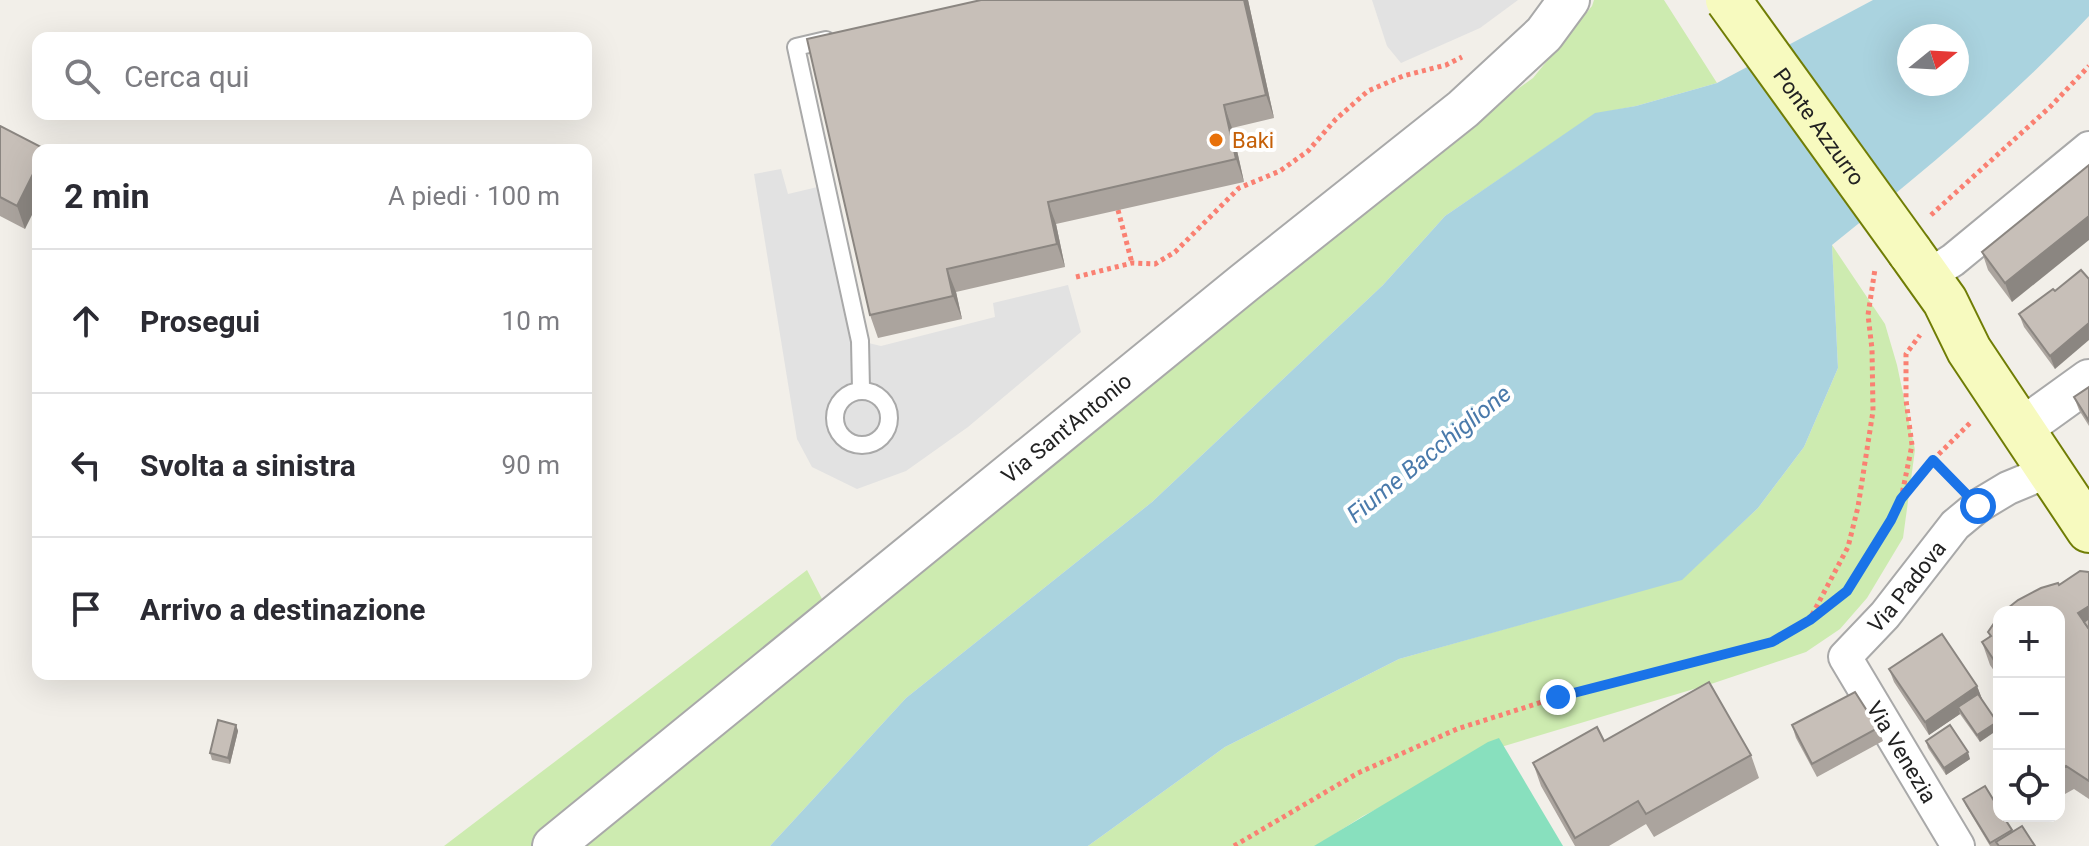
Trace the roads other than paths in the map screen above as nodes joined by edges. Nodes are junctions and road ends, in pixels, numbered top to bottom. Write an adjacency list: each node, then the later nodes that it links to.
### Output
1 (1569, 0): 13 (street, Via Sant'Antonio)
2 (1728, 0): 5 (main road, Ponte Azzurro, bridge)
3 (839, 37): 7 (lane)
4 (2089, 148): 5 (street)
5 (1916, 286): 8 (main road); 9 (main road)
6 (2089, 380): 8 (street)
7 (861, 389)
8 (2035, 419): 10 (main road)
9 (2049, 471): 11 (main road); 12 (street, Via Padova)
10 (2089, 497)
11 (2089, 530)
12 (1845, 657): 14 (street, Via Venezia)
13 (553, 846)
14 (1958, 846)

